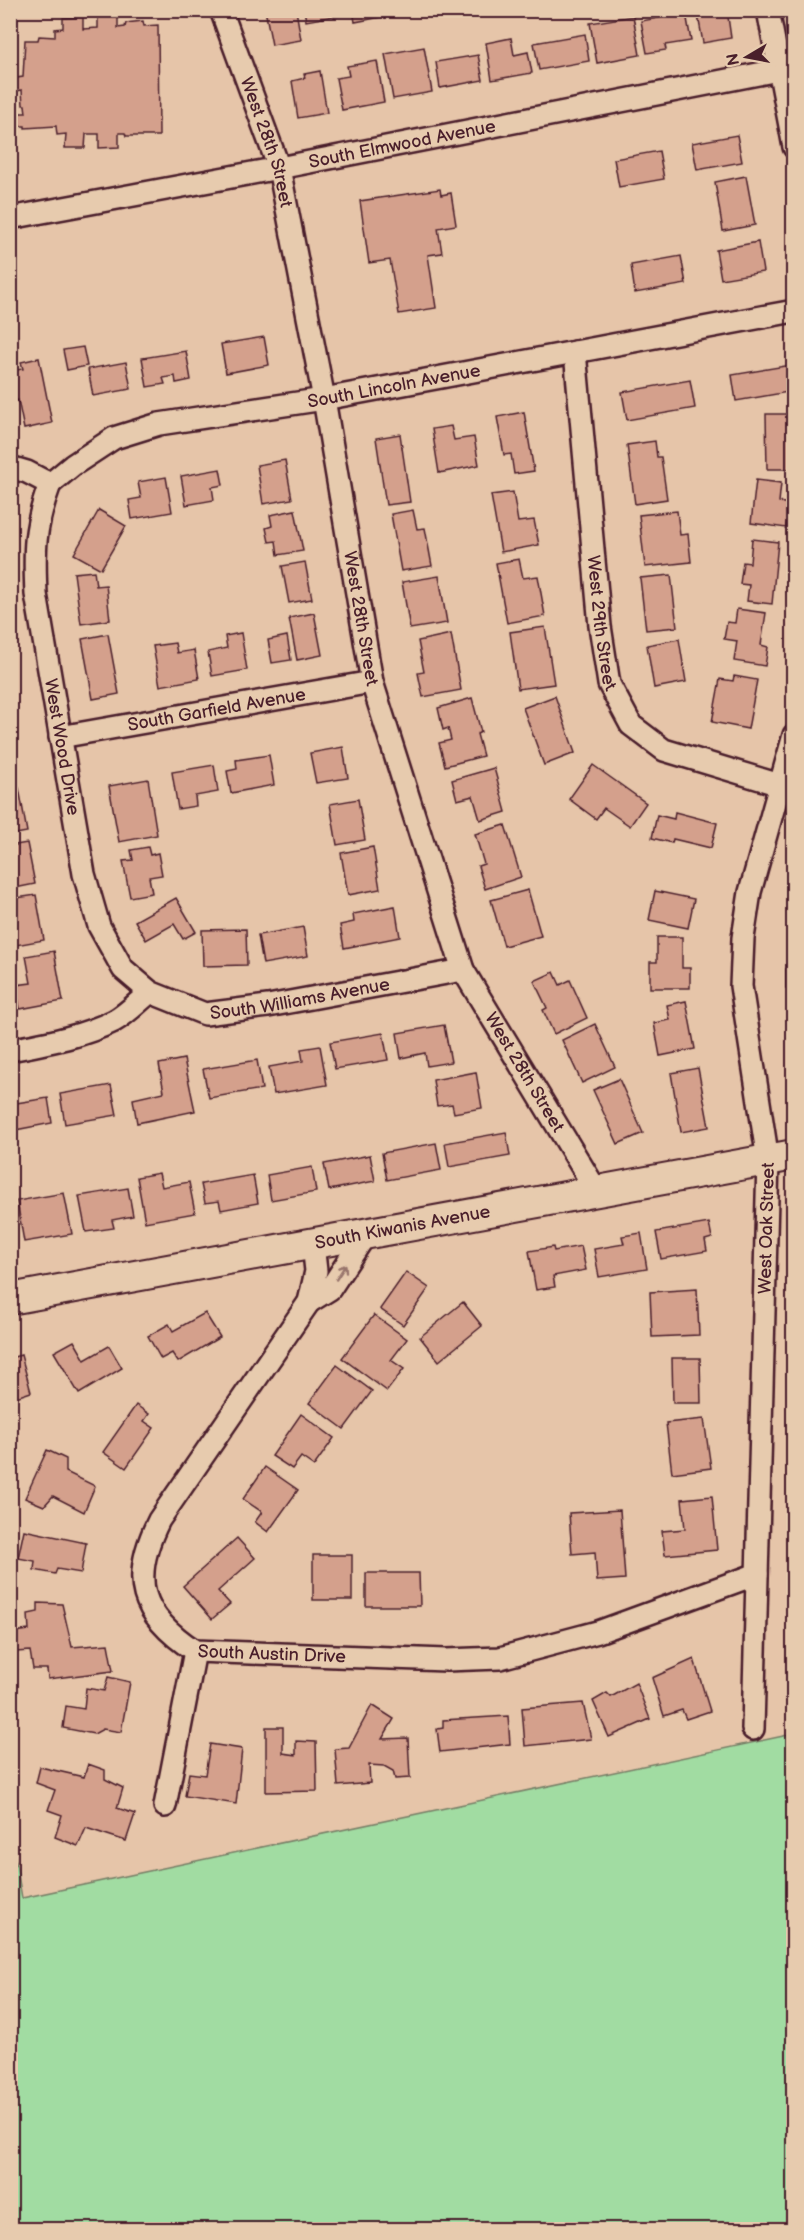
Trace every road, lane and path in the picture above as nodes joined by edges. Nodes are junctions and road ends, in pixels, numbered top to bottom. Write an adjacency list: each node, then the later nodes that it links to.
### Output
1 (221, 10): 5 (street, West 28th Street)
2 (768, 10): 3 (street)
3 (786, 68): 4 (street); 5 (street, South Elmwood Avenue)
4 (794, 147)
5 (279, 168): 6 (street, South Elmwood Avenue); 9 (street, West 28th Street)
6 (10, 218)
7 (794, 311): 8 (street, South Lincoln Avenue)
8 (575, 352): 9 (street, South Lincoln Avenue); 15 (street, West 29th Street)
9 (324, 399): 11 (street, South Lincoln Avenue); 12 (street, West 28th Street)
10 (10, 467): 11 (street)
11 (50, 484): 14 (street, West Wood Drive)
12 (372, 682): 14 (street, South Garfield Avenue); 16 (street, West 28th Street)
13 (794, 735): 15 (street, West Oak Street)
14 (60, 737): 17 (street, West Wood Drive)
15 (780, 785): 19 (street, West Oak Street)
16 (463, 970): 17 (street, South Williams Avenue); 20 (street, West 28th Street)
17 (150, 992): 18 (street)
18 (10, 1050)
19 (781, 1158): 20 (main road, South Kiwanis Avenue); 25 (street, West Oak Street)
20 (596, 1190): 21 (main road, South Kiwanis Avenue)
21 (366, 1234): 22 (main road, South Kiwanis Avenue); 24 (street, South Austin Drive, one-way to 21)
22 (312, 1244): 23 (main road, South Kiwanis Avenue); 24 (street, South Austin Drive)
23 (10, 1299)
24 (309, 1302): 26 (street, South Austin Drive)
25 (757, 1574): 26 (street, South Austin Drive); 27 (street, West Oak Street)
26 (195, 1651): 28 (street)
27 (753, 1730)
28 (165, 1806)

